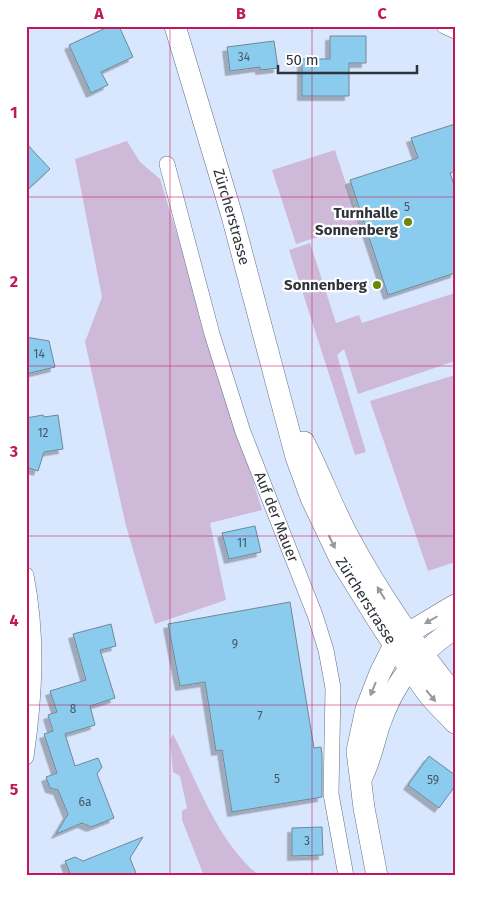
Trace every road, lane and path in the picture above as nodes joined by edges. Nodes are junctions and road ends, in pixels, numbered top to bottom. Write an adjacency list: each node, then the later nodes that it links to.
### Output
1 (175, 26): 8 (main road, Zürcherstrasse)
2 (444, 26): 3 (street)
3 (455, 31)
4 (167, 164): 14 (street, Auf der Mauer)
5 (26, 575): 12 (street)
6 (455, 605): 8 (main road, one-way to 8)
7 (455, 628): 9 (main road)
8 (401, 639): 9 (main road, Zürcherstrasse); 13 (main road, one-way to 13)
9 (415, 661): 10 (main road, Zürcherstrasse); 11 (main road, Zürcherstrasse, one-way to 11); 13 (main road)
10 (455, 695)
11 (455, 723)
12 (26, 756)
13 (362, 777): 15 (main road)
14 (346, 876)
15 (377, 876)

